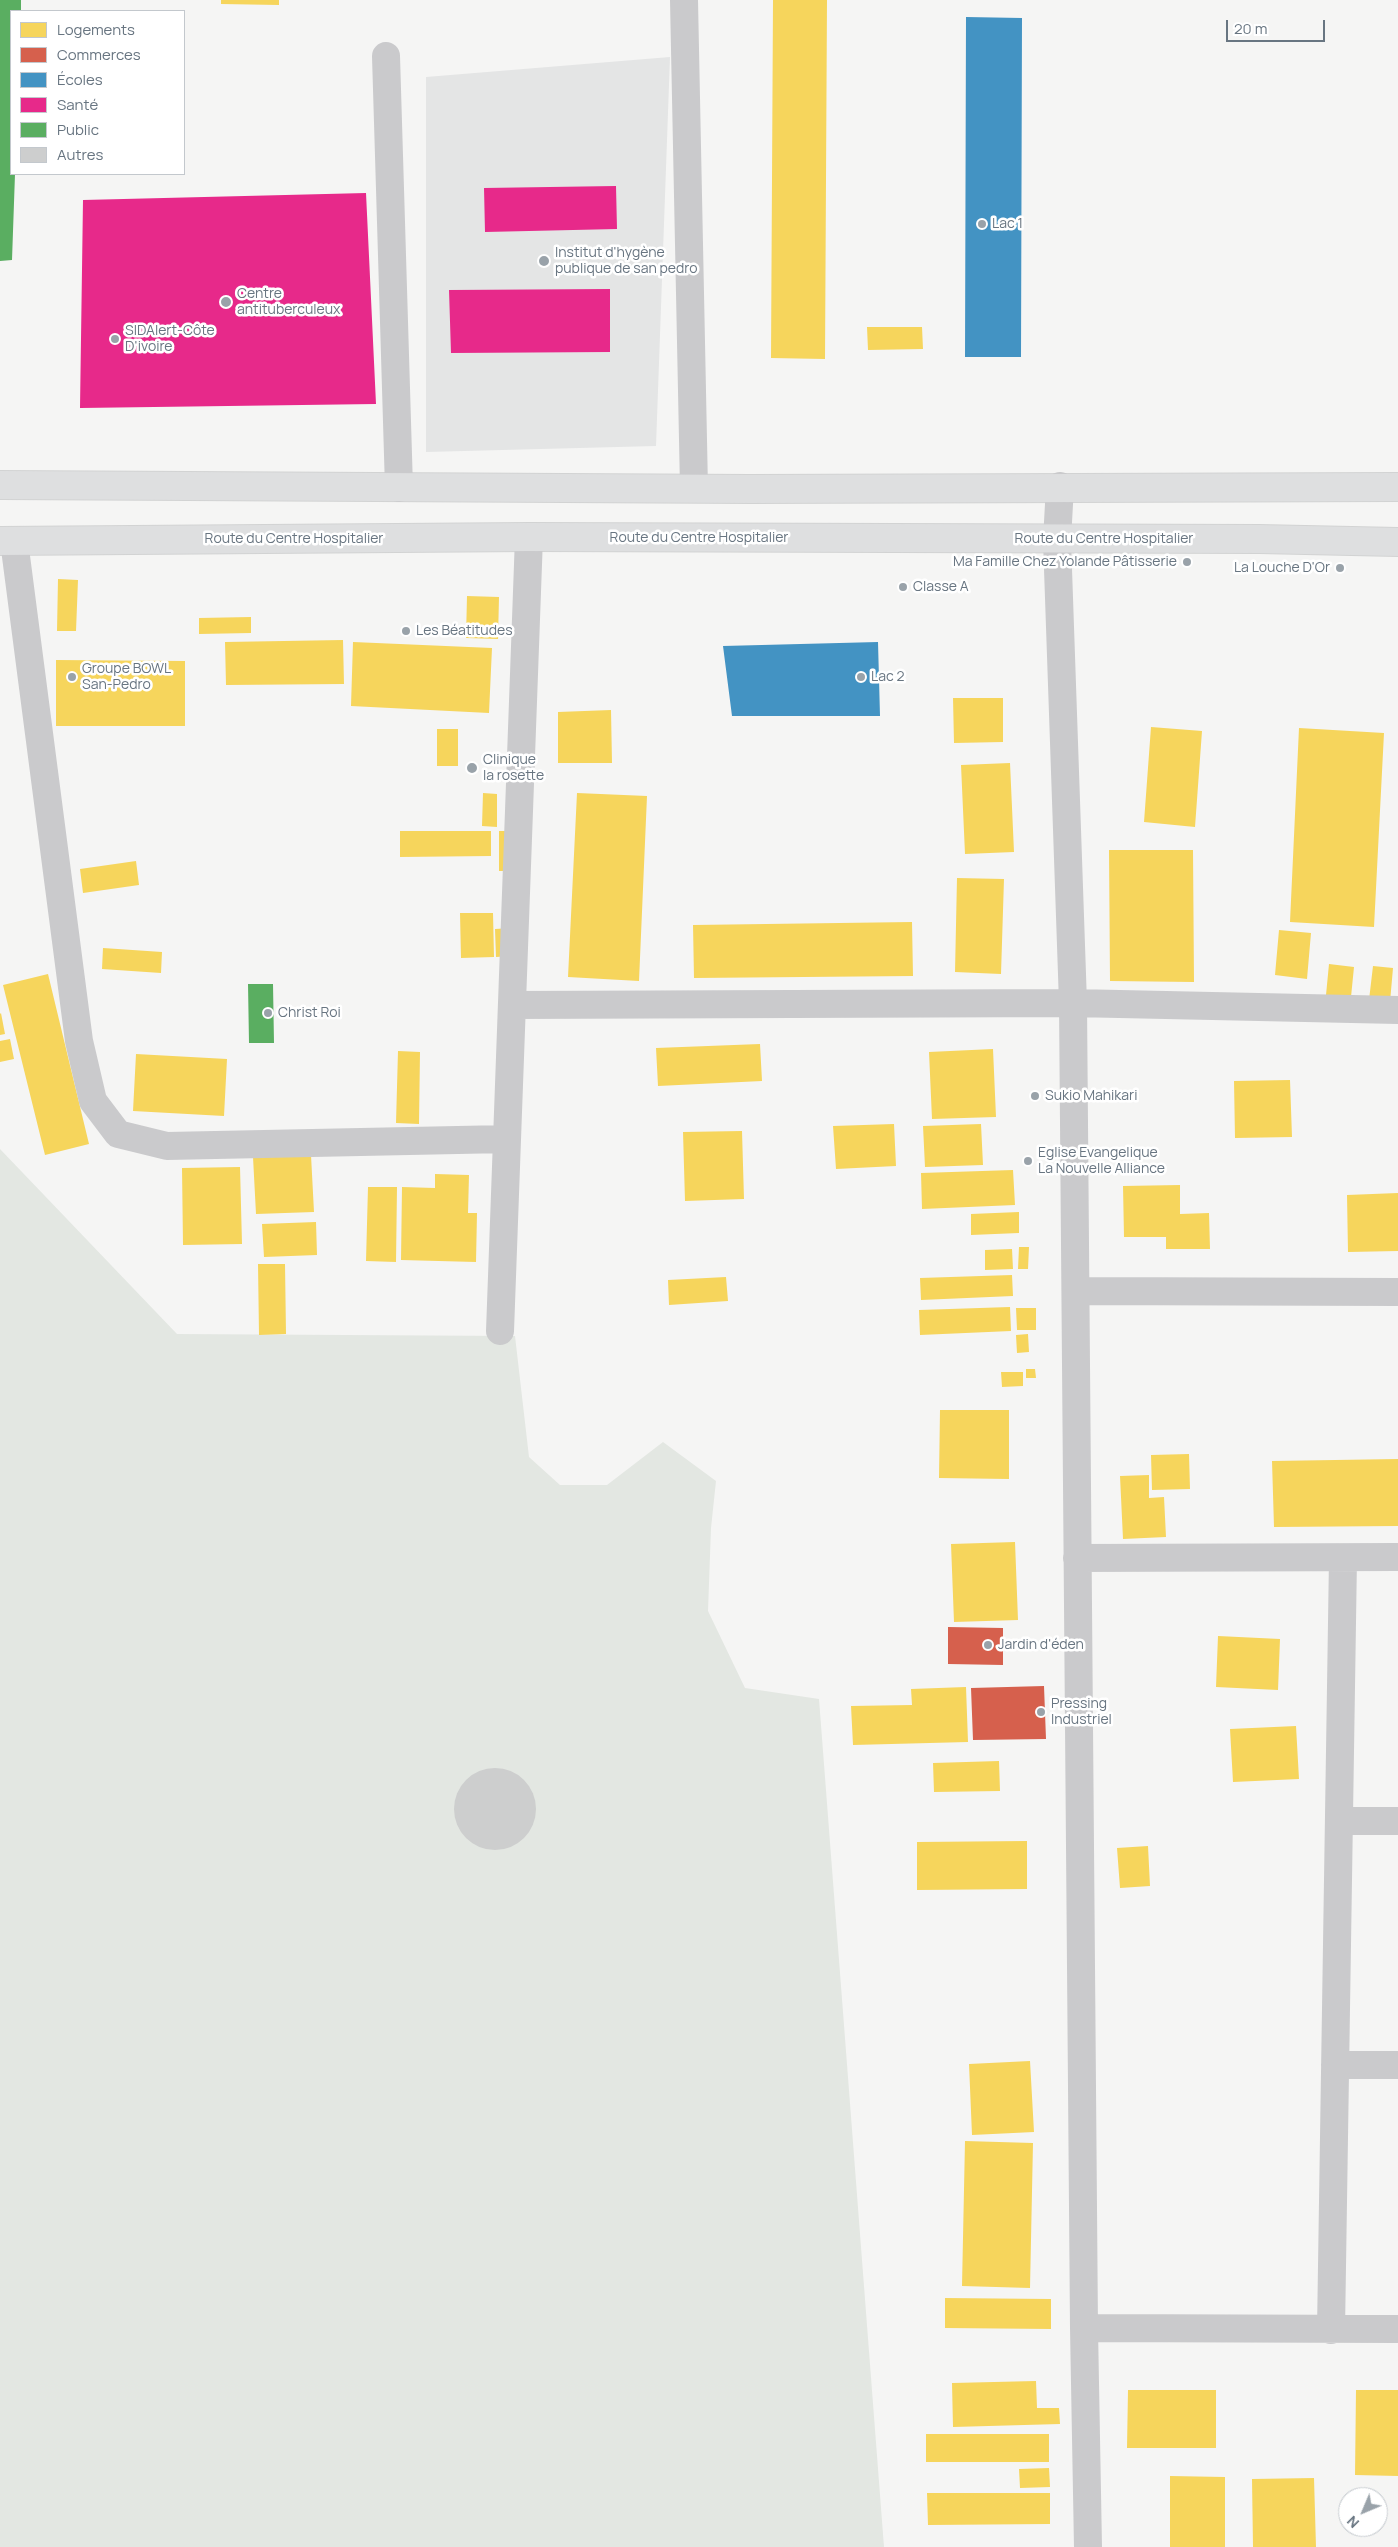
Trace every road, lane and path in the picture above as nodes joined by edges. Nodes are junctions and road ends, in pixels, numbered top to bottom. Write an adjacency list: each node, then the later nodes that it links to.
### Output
1 (684, 0): 7 (street)
2 (386, 56): 6 (street)
3 (0, 485): 6 (street)
4 (1060, 486): 5 (street); 7 (street); 9 (street)
5 (1398, 487)
6 (399, 488): 7 (street)
7 (694, 488)
8 (529, 537): 9 (street, Route du Centre Hospitalier); 10 (street, Route du Centre Hospitalier); 13 (street)
9 (1057, 540): 11 (street, Route du Centre Hospitalier); 12 (street)
10 (7, 541): 15 (street)
11 (1398, 542)
12 (1073, 1003): 13 (street); 14 (street); 16 (street)
13 (512, 1005): 15 (street)
14 (1398, 1010)
15 (506, 1140): 18 (street)
16 (1076, 1291): 17 (street); 20 (street)
17 (1398, 1292)
18 (500, 1331)
19 (1398, 1557): 21 (street)
20 (1077, 1558): 21 (street); 26 (street)
21 (1343, 1558): 22 (street)
22 (1339, 1821): 23 (street); 24 (street)
23 (1398, 1821)
24 (1335, 2065): 25 (street); 28 (street)
25 (1398, 2065)
26 (1084, 2328): 28 (street); 29 (street)
27 (1398, 2329): 28 (street)
28 (1331, 2330)
29 (1088, 2547)

